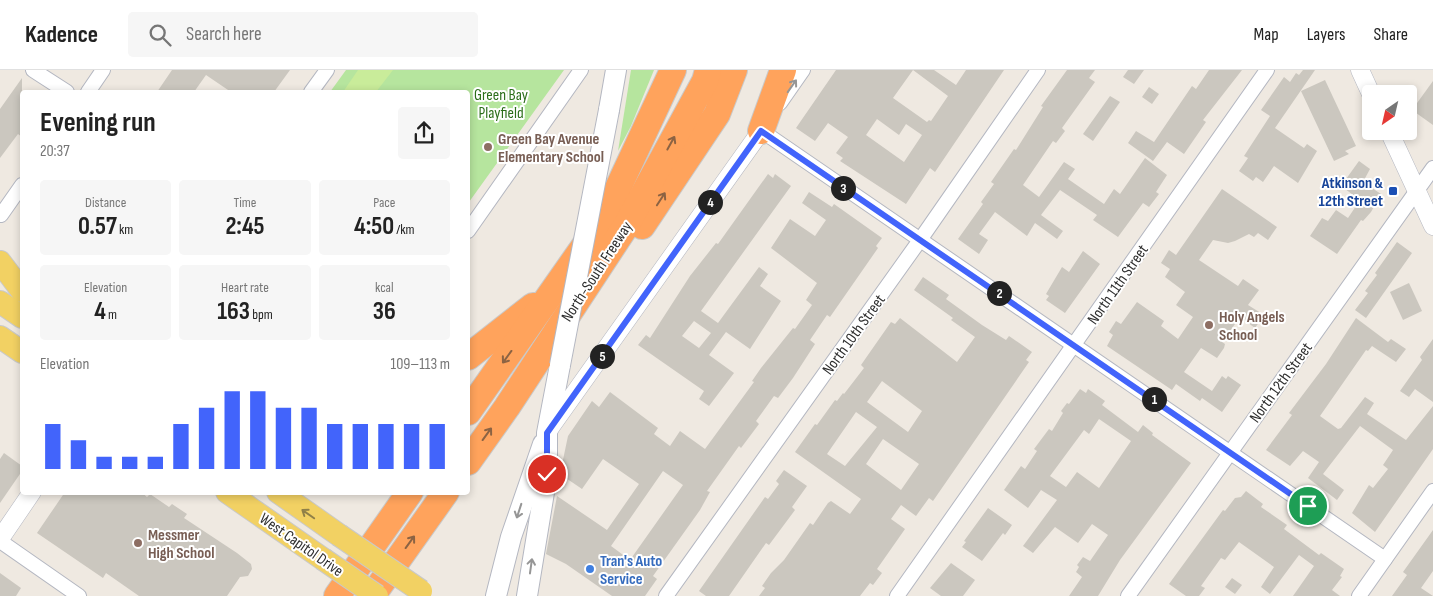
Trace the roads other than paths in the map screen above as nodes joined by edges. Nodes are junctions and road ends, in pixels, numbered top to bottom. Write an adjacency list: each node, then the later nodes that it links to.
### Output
1 (33, 70): 15 (street)
2 (104, 70): 16 (street)
3 (327, 70): 17 (street)
4 (581, 70): 25 (street)
5 (616, 70): 38 (main road, bridge)
6 (673, 70): 29 (highway, North-South Freeway)
7 (708, 70): 36 (highway, North-South Freeway, one-way to 7)
8 (734, 70): 36 (highway, one-way to 8)
9 (783, 70): 18 (highway)
10 (803, 70): 18 (street, one-way to 10)
11 (1038, 70): 26 (street, North 10th Street)
12 (1267, 70): 33 (street, North 11th Street)
13 (1360, 70): 14 (street)
14 (1367, 85)
15 (64, 90)
16 (89, 90)
17 (312, 90)
18 (761, 131): 26 (street); 38 (street)
19 (1393, 140): 22 (street)
20 (1433, 168): 22 (street, North 12th Street)
21 (20, 188): 23 (street)
22 (1417, 191): 24 (street); 39 (street, North 12th Street)
23 (1, 216)
24 (1433, 226)
25 (470, 228)
26 (920, 240): 33 (street); 56 (street, North 10th Street)
27 (0, 262): 28 (main road)
28 (20, 288)
29 (555, 289): 35 (highway); 37 (highway, North-South Freeway, one-way to 37)
30 (0, 302): 31 (main road)
31 (20, 316)
32 (0, 337): 34 (main road)
33 (1075, 344): 39 (street); 57 (street, North 11th Street)
34 (20, 351)
35 (470, 355)
36 (507, 407): 40 (highway, North-South Freeway, one-way to 36)
37 (470, 409)
38 (547, 433): 54 (main road, one-way to 54); 55 (main road, one-way to 38)
39 (1230, 451): 48 (street); 58 (street, North 12th Street)
40 (470, 459)
41 (1433, 491): 48 (street)
42 (30, 495): 47 (street)
43 (230, 495): 53 (main road, West Capitol Drive, bridge)
44 (282, 495): 49 (main road, West Capitol Drive, one-way to 44, bridge)
45 (408, 495): 51 (highway)
46 (444, 495): 52 (highway, one-way to 46)
47 (0, 540): 50 (street)
48 (1385, 559): 59 (street)
49 (425, 594)
50 (79, 596)
51 (337, 596)
52 (372, 596)
53 (377, 596)
54 (496, 596)
55 (526, 596)
56 (666, 596)
57 (896, 596)
58 (1128, 596)
59 (1359, 596)

